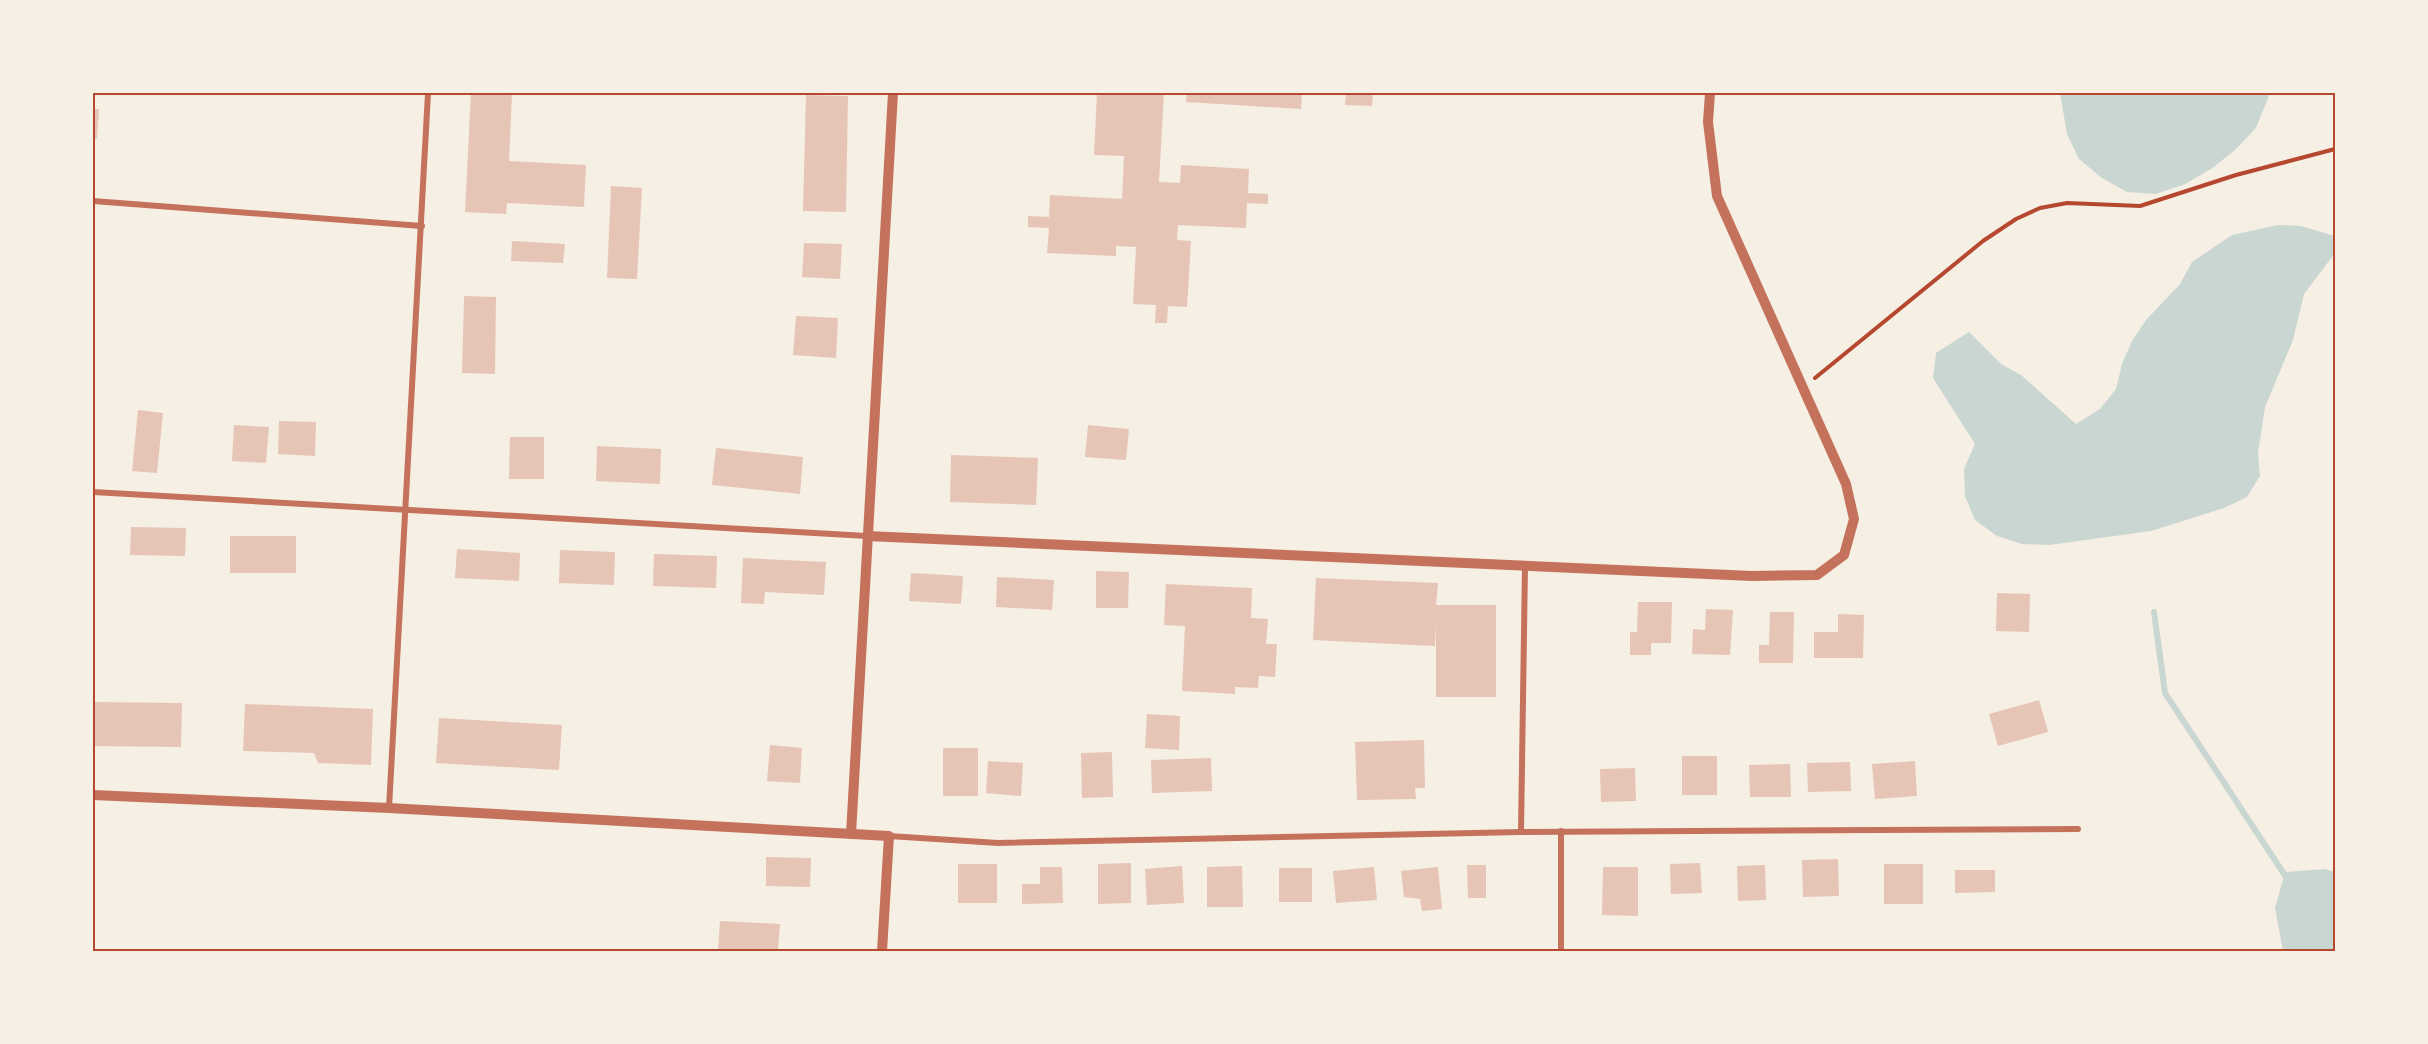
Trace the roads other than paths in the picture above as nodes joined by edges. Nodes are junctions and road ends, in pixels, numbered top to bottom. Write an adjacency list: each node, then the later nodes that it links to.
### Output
1 (428, 93): 5 (street)
2 (893, 93): 8 (street)
3 (1710, 93): 9 (street)
4 (93, 201): 5 (street)
5 (422, 226): 7 (street)
6 (93, 492): 7 (street)
7 (406, 511): 8 (street); 11 (street)
8 (867, 536): 9 (street); 15 (street)
9 (1525, 566): 14 (street)
10 (93, 795): 11 (street)
11 (389, 808): 15 (street)
12 (2078, 830): 13 (street)
13 (1561, 831): 14 (street); 18 (street)
14 (1521, 832): 16 (street)
15 (851, 834): 16 (street)
16 (889, 836): 17 (street)
17 (882, 951)
18 (1561, 951)

